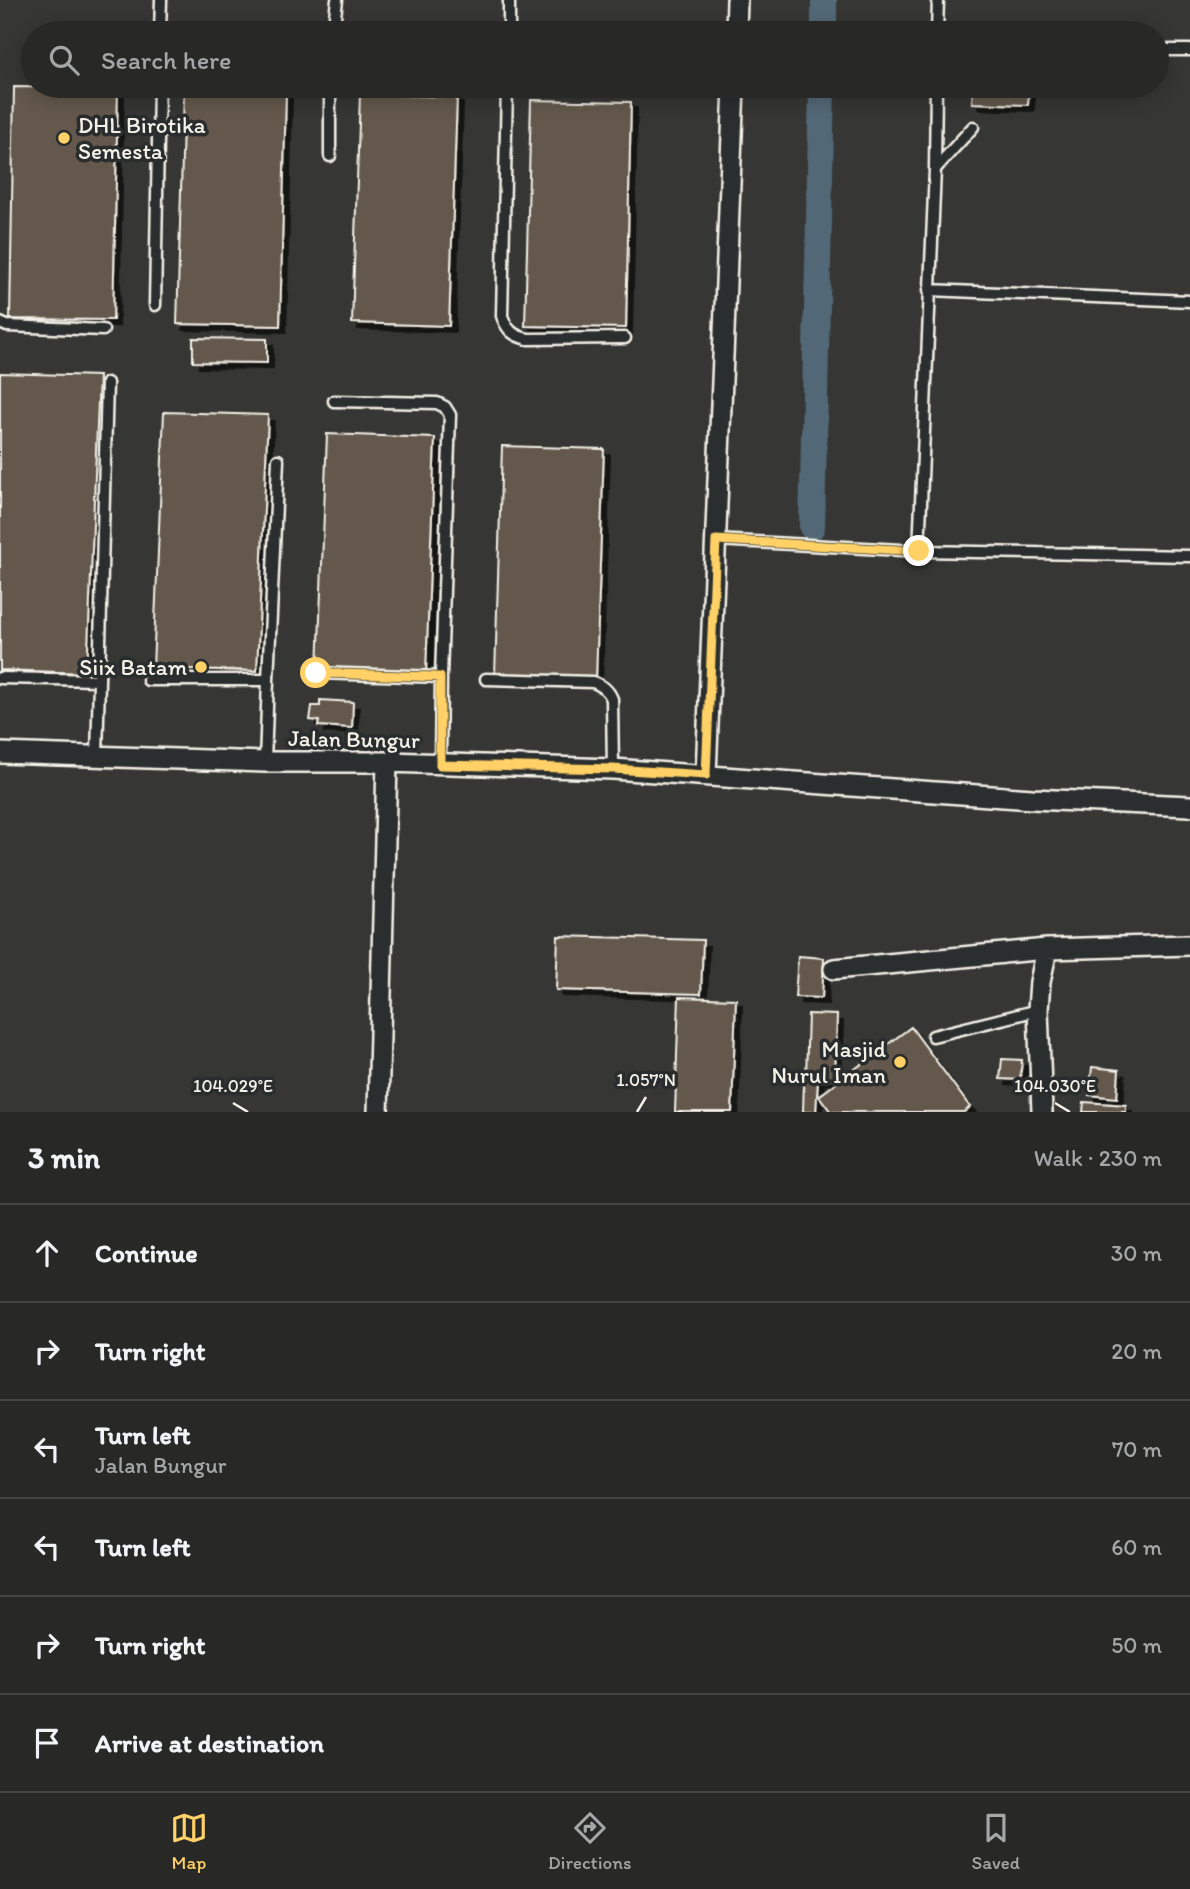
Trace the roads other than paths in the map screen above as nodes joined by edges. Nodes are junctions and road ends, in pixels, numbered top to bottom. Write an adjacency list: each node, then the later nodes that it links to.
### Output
1 (161, 0): 6 (lane)
2 (337, 0): 7 (lane)
3 (509, 0): 8 (lane)
4 (737, 0): 9 (street)
5 (938, 0): 10 (lane)
6 (160, 21)
7 (334, 21)
8 (509, 21)
9 (736, 21)
10 (937, 21)
11 (1169, 50): 12 (lane)
12 (1190, 50)
13 (159, 98): 23 (lane)
14 (330, 98): 19 (lane)
15 (508, 98): 26 (lane)
16 (734, 98): 30 (street)
17 (936, 98): 20 (lane)
18 (973, 128): 20 (lane)
19 (330, 156)
20 (934, 169): 21 (lane)
21 (929, 289): 22 (lane); 31 (lane)
22 (1190, 300)
23 (155, 306)
24 (0, 323): 25 (lane)
25 (103, 330)
26 (625, 338)
27 (107, 383): 37 (lane)
28 (334, 401): 35 (lane)
29 (278, 460): 39 (lane)
30 (716, 540): 31 (lane); 46 (street)
31 (919, 551): 32 (lane)
32 (1190, 556)
33 (316, 673): 35 (lane)
34 (0, 677): 37 (lane)
35 (440, 677): 44 (lane)
36 (486, 679): 45 (lane)
37 (99, 680): 41 (lane)
38 (148, 680): 39 (lane)
39 (268, 680): 42 (lane)
40 (0, 753): 41 (street, Jalan Bungur)
41 (96, 756): 42 (street, Jalan Bungur)
42 (265, 762): 43 (street, Jalan Bungur)
43 (387, 762): 44 (street, Jalan Bungur); 53 (street)
44 (440, 765): 45 (street, Jalan Bungur)
45 (613, 769): 46 (street, Jalan Bungur)
46 (706, 775): 47 (street, Jalan Bungur)
47 (1190, 806)
48 (1190, 946): 49 (street)
49 (1047, 949): 50 (street); 51 (street)
50 (834, 969)
51 (1038, 1010): 52 (lane); 54 (street)
52 (933, 1036)
53 (378, 1112)
54 (1042, 1112)

